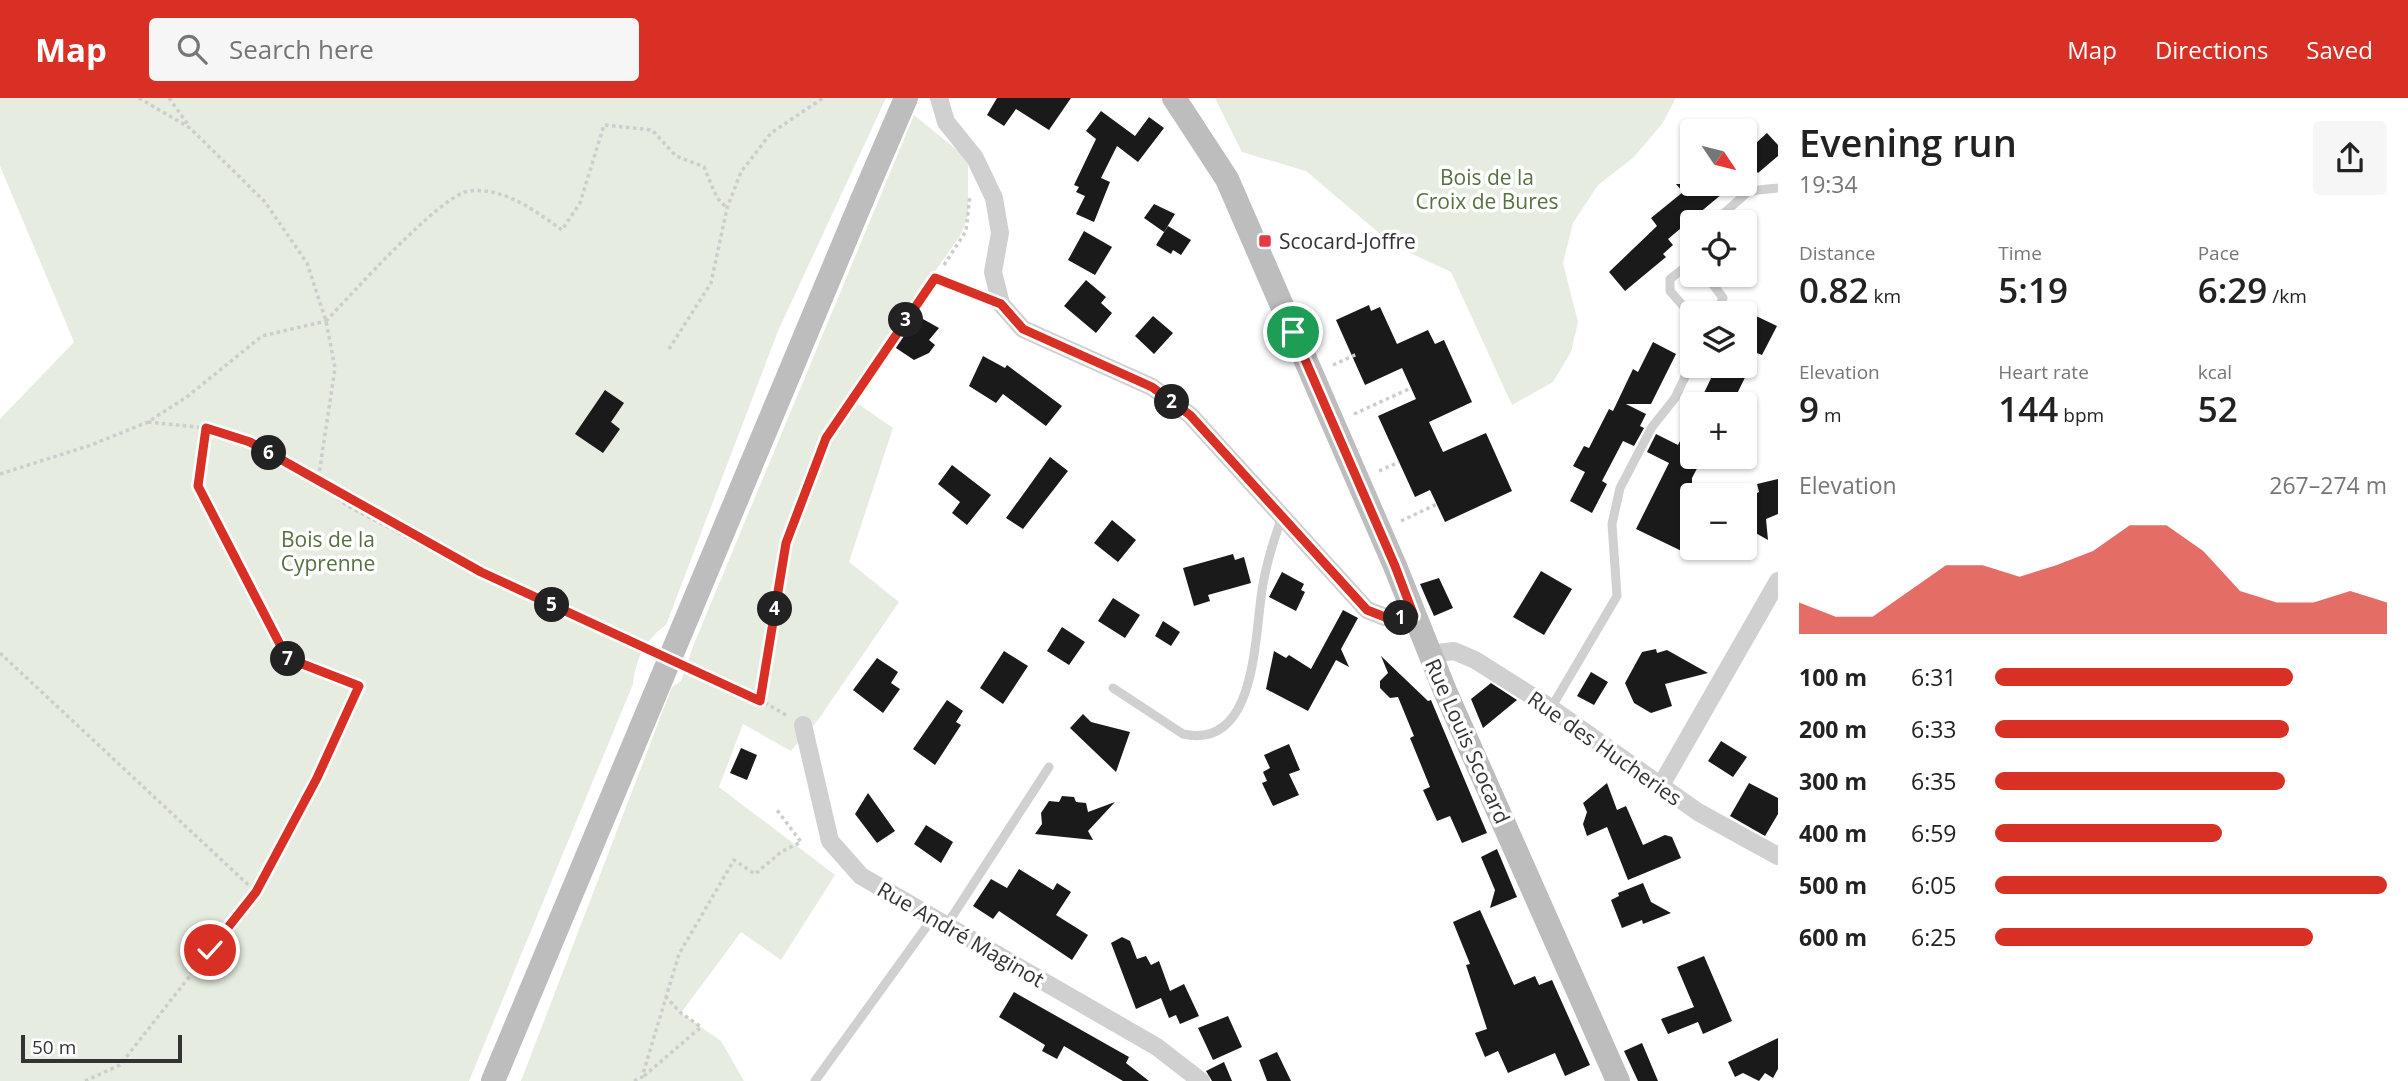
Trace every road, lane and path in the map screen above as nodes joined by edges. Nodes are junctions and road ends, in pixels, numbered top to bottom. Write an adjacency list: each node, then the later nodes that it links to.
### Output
1 (139, 98): 7 (path)
2 (169, 98): 7 (path)
3 (824, 98): 10 (path)
4 (906, 98): 45 (main road, bridge)
5 (939, 98): 8 (street)
6 (1174, 98): 21 (main road, Rue Louis Scocard)
7 (190, 128): 16 (path)
8 (975, 158): 13 (path); 15 (street)
9 (1778, 188): 11 (lane)
10 (727, 208): 16 (path); 17 (path)
11 (1728, 210)
12 (1680, 271): 14 (lane)
13 (935, 278): 15 (lane); 33 (path)
14 (1680, 302)
15 (1001, 304): 26 (street)
16 (326, 321): 20 (path); 24 (path)
17 (669, 349)
18 (1684, 378): 34 (lane)
19 (1411, 388): 21 (path)
20 (148, 422): 22 (path); 23 (path)
21 (1333, 424): 27 (main road, Rue Louis Scocard)
22 (206, 428): 24 (path); 40 (path)
23 (0, 474)
24 (318, 481): 33 (path, bridge)
25 (1437, 504): 27 (path)
26 (1282, 517): 29 (street); 32 (lane)
27 (1380, 531): 29 (main road, Rue Louis Scocard)
28 (1778, 581): 37 (street)
29 (1414, 616): 31 (main road, Rue Louis Scocard)
30 (0, 653): 40 (path)
31 (1429, 654): 34 (street, Rue des Hucheries); 49 (main road, Rue Louis Scocard)
32 (1113, 688)
33 (760, 701): 35 (path)
34 (1551, 708): 37 (street, Rue des Hucheries)
35 (803, 725): 41 (street, Rue André Maginot)
36 (1049, 767): 41 (lane)
37 (1660, 787): 39 (street, Rue des Hucheries)
38 (777, 810): 42 (path)
39 (1778, 856)
40 (256, 892): 44 (path)
41 (939, 923): 47 (lane); 48 (street, Rue André Maginot)
42 (665, 996): 43 (path); 43 (path)
43 (642, 1077): 46 (path)
44 (85, 1081)
45 (493, 1081)
46 (634, 1081)
47 (815, 1081)
48 (1201, 1081)
49 (1618, 1081)

